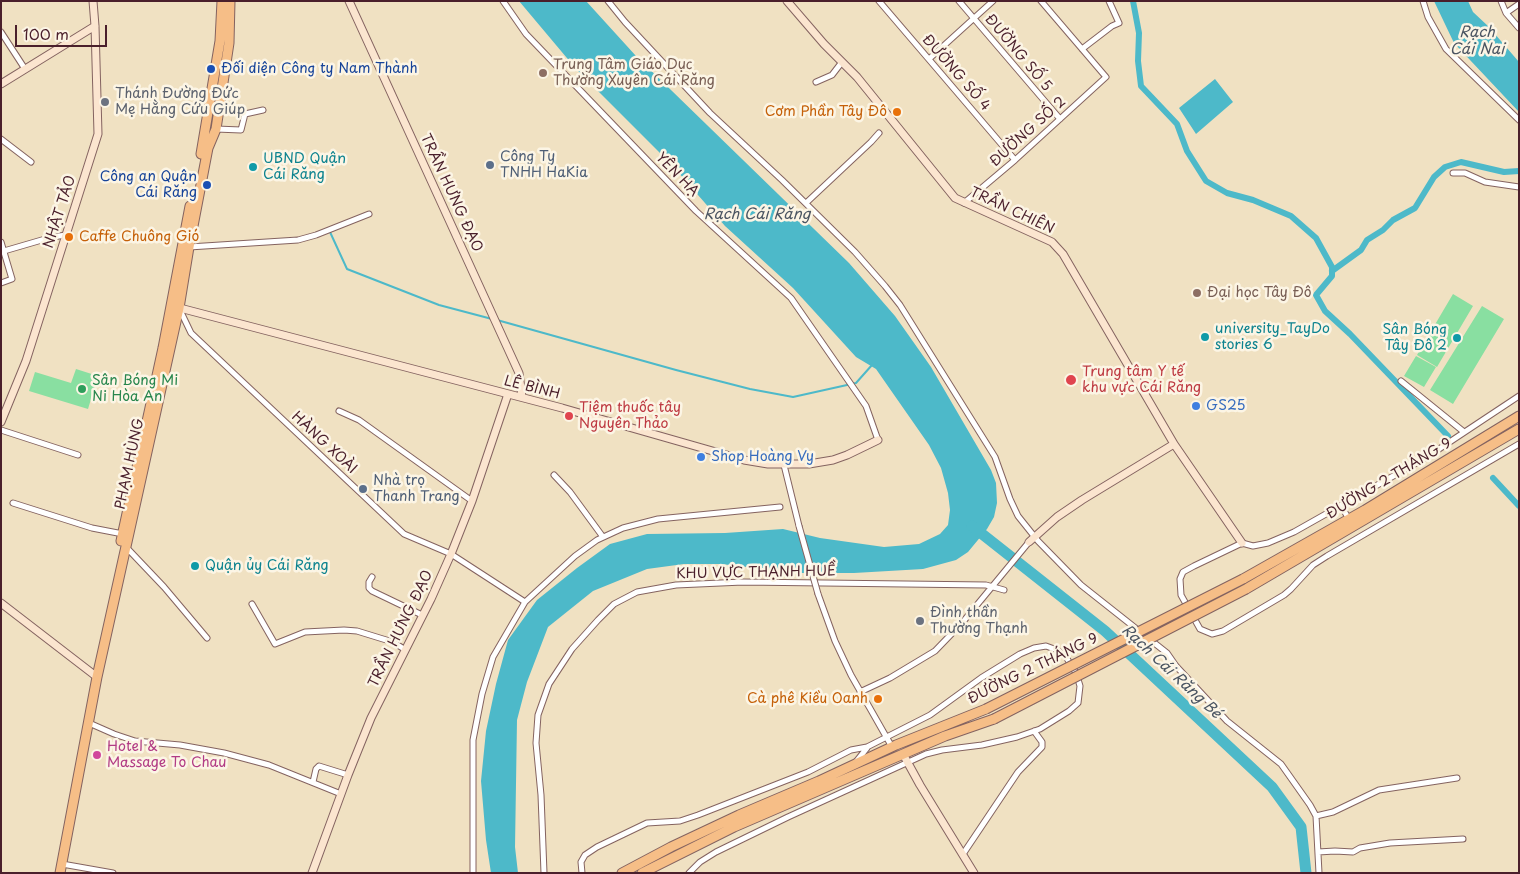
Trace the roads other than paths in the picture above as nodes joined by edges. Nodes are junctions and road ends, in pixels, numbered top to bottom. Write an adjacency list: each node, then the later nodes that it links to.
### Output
1 (93, 1): 18 (street, NHẬT TẢO)
2 (222, 1): 30 (highway, PHẠM HÙNG)
3 (230, 1): 30 (highway, PHẠM HÙNG)
4 (349, 1): 49 (street, TRẦN HƯNG ĐẠO)
5 (503, 1): 56 (street, YÊN HẠ)
6 (608, 1): 37 (street)
7 (879, 1): 22 (street, ĐƯỜNG SỐ 4)
8 (960, 1): 17 (street, ĐƯỜNG SỐ 5)
9 (993, 1): 17 (street)
10 (1041, 1): 21 (street)
11 (1109, 1): 21 (street)
12 (1423, 1): 29 (street)
13 (1501, 1): 16 (street)
14 (792, 3): 23 (street, TRẦN CHIÊN)
15 (1519, 4): 16 (street)
16 (1506, 13): 19 (street)
17 (974, 18): 22 (street); 28 (street, ĐƯỜNG SỐ 5)
18 (95, 26): 24 (street); 40 (street, NHẬT TẢO)
19 (1519, 28)
20 (1, 32): 24 (street)
21 (1082, 49): 28 (street, ĐƯỜNG SỐ 2)
22 (928, 59): 33 (street, ĐƯỜNG SỐ 4)
23 (842, 62): 25 (street); 38 (street, TRẦN CHIÊN)
24 (25, 70): 26 (street)
25 (816, 82)
26 (1, 84)
27 (263, 110): 30 (street)
28 (1060, 119): 33 (street, ĐƯỜNG SỐ 2)
29 (1519, 120)
30 (211, 129): 42 (highway, PHẠM HÙNG); 45 (highway, PHẠM HÙNG)
31 (879, 133): 37 (street)
32 (1, 139): 34 (street)
33 (1015, 160): 38 (street, ĐƯỜNG SỐ 2)
34 (31, 162)
35 (1453, 173): 36 (street)
36 (1519, 187)
37 (806, 203): 72 (street)
38 (964, 203): 57 (street, TRẦN CHIÊN)
39 (369, 214): 42 (street)
40 (66, 235): 43 (street); 52 (street, NHẬT TẢO)
41 (1, 242): 43 (street)
42 (189, 247): 45 (highway, PHẠM HÙNG)
43 (4, 251): 44 (street)
44 (1, 283)
45 (175, 307): 47 (street, LÊ BÌNH); 69 (highway, PHẠM HÙNG); 75 (street, HÀNG XOÀI)
46 (1401, 381): 55 (street)
47 (508, 394): 49 (street, LÊ BÌNH); 63 (street, TRẦN HƯNG ĐẠO)
48 (1519, 396): 55 (street)
49 (522, 397): 60 (street, LÊ BÌNH)
50 (339, 411): 63 (street)
51 (1519, 416): 68 (highway, ĐƯỜNG 2 THÁNG 9)
52 (1, 422)
53 (1519, 429): 62 (highway, ĐƯỜNG 2 THÁNG 9)
54 (1, 430): 59 (street)
55 (1464, 432): 65 (street)
56 (878, 440): 60 (street, LÊ BÌNH)
57 (1174, 444): 72 (street); 73 (street, TRẦN CHIÊN)
58 (1519, 444): 67 (street)
59 (78, 455)
60 (784, 465): 86 (street, bridge)
61 (554, 475): 71 (street)
62 (1404, 496): 67 (street); 90 (highway, ĐƯỜNG 2 THÁNG 9, bridge)
63 (472, 501): 75 (street, TRẦN HƯNG ĐẠO)
64 (13, 502): 70 (street)
65 (1341, 506): 68 (street); 73 (street)
66 (780, 507): 71 (street)
67 (1411, 507): 73 (street)
68 (1350, 519): 92 (highway, ĐƯỜNG 2 THÁNG 9, bridge)
69 (129, 520): 70 (highway, PHẠM HÙNG); 74 (highway, PHẠM HÙNG)
70 (123, 534): 85 (highway, PHẠM HÙNG)
71 (604, 537): 79 (street)
72 (1031, 539): 77 (street); 101 (street)
73 (1242, 543)
74 (126, 547): 83 (street); 85 (highway, PHẠM HÙNG)
75 (451, 554): 79 (street, HÀNG XOÀI); 82 (street, TRẦN HƯNG ĐẠO)
76 (372, 577): 82 (street)
77 (993, 586): 78 (street, KHU VỰC THẠNH HUỀ); 86 (street); 111 (street, KHU VỰC THẠNH HUỀ)
78 (1004, 590)
79 (525, 602): 110 (street)
80 (1, 603): 85 (street)
81 (252, 604): 84 (street)
82 (422, 615): 84 (street, TRẦN HƯNG ĐẠO)
83 (207, 638)
84 (404, 649): 97 (street, TRẦN HƯNG ĐẠO)
85 (95, 676): 87 (highway, PHẠM HÙNG); 107 (highway, PHẠM HÙNG)
86 (860, 692): 89 (street)
87 (89, 723): 99 (street); 106 (highway, PHẠM HÙNG)
88 (1034, 731): 89 (street); 94 (street); 104 (street)
89 (886, 737): 91 (street); 92 (street)
90 (932, 741): 93 (highway, ĐƯỜNG 2 THÁNG 9); 94 (street)
91 (867, 747): 95 (street); 112 (street)
92 (892, 747): 95 (highway, ĐƯỜNG 2 THÁNG 9)
93 (903, 754): 96 (street); 105 (highway, ĐƯỜNG 2 THÁNG 9)
94 (926, 754): 96 (street)
95 (854, 764): 105 (highway, ĐƯỜNG 2 THÁNG 9)
96 (908, 764): 104 (street); 115 (street)
97 (348, 775): 99 (street); 100 (street, TRẦN HƯNG ĐẠO)
98 (1457, 778): 101 (street)
99 (313, 782): 100 (street)
100 (341, 794): 109 (street, TRẦN HƯNG ĐẠO)
101 (1316, 816): 103 (street)
102 (1463, 839): 103 (street)
103 (1318, 852): 117 (street)
104 (963, 854): 116 (street)
105 (656, 860): 113 (highway, ĐƯỜNG 2 THÁNG 9); 114 (highway, ĐƯỜNG 2 THÁNG 9)
106 (61, 868): 108 (street)
107 (56, 873)
108 (113, 873)
109 (312, 873)
110 (473, 873)
111 (544, 873)
112 (582, 873)
113 (622, 873)
114 (642, 873)
115 (689, 873)
116 (974, 873)
117 (1319, 873)

